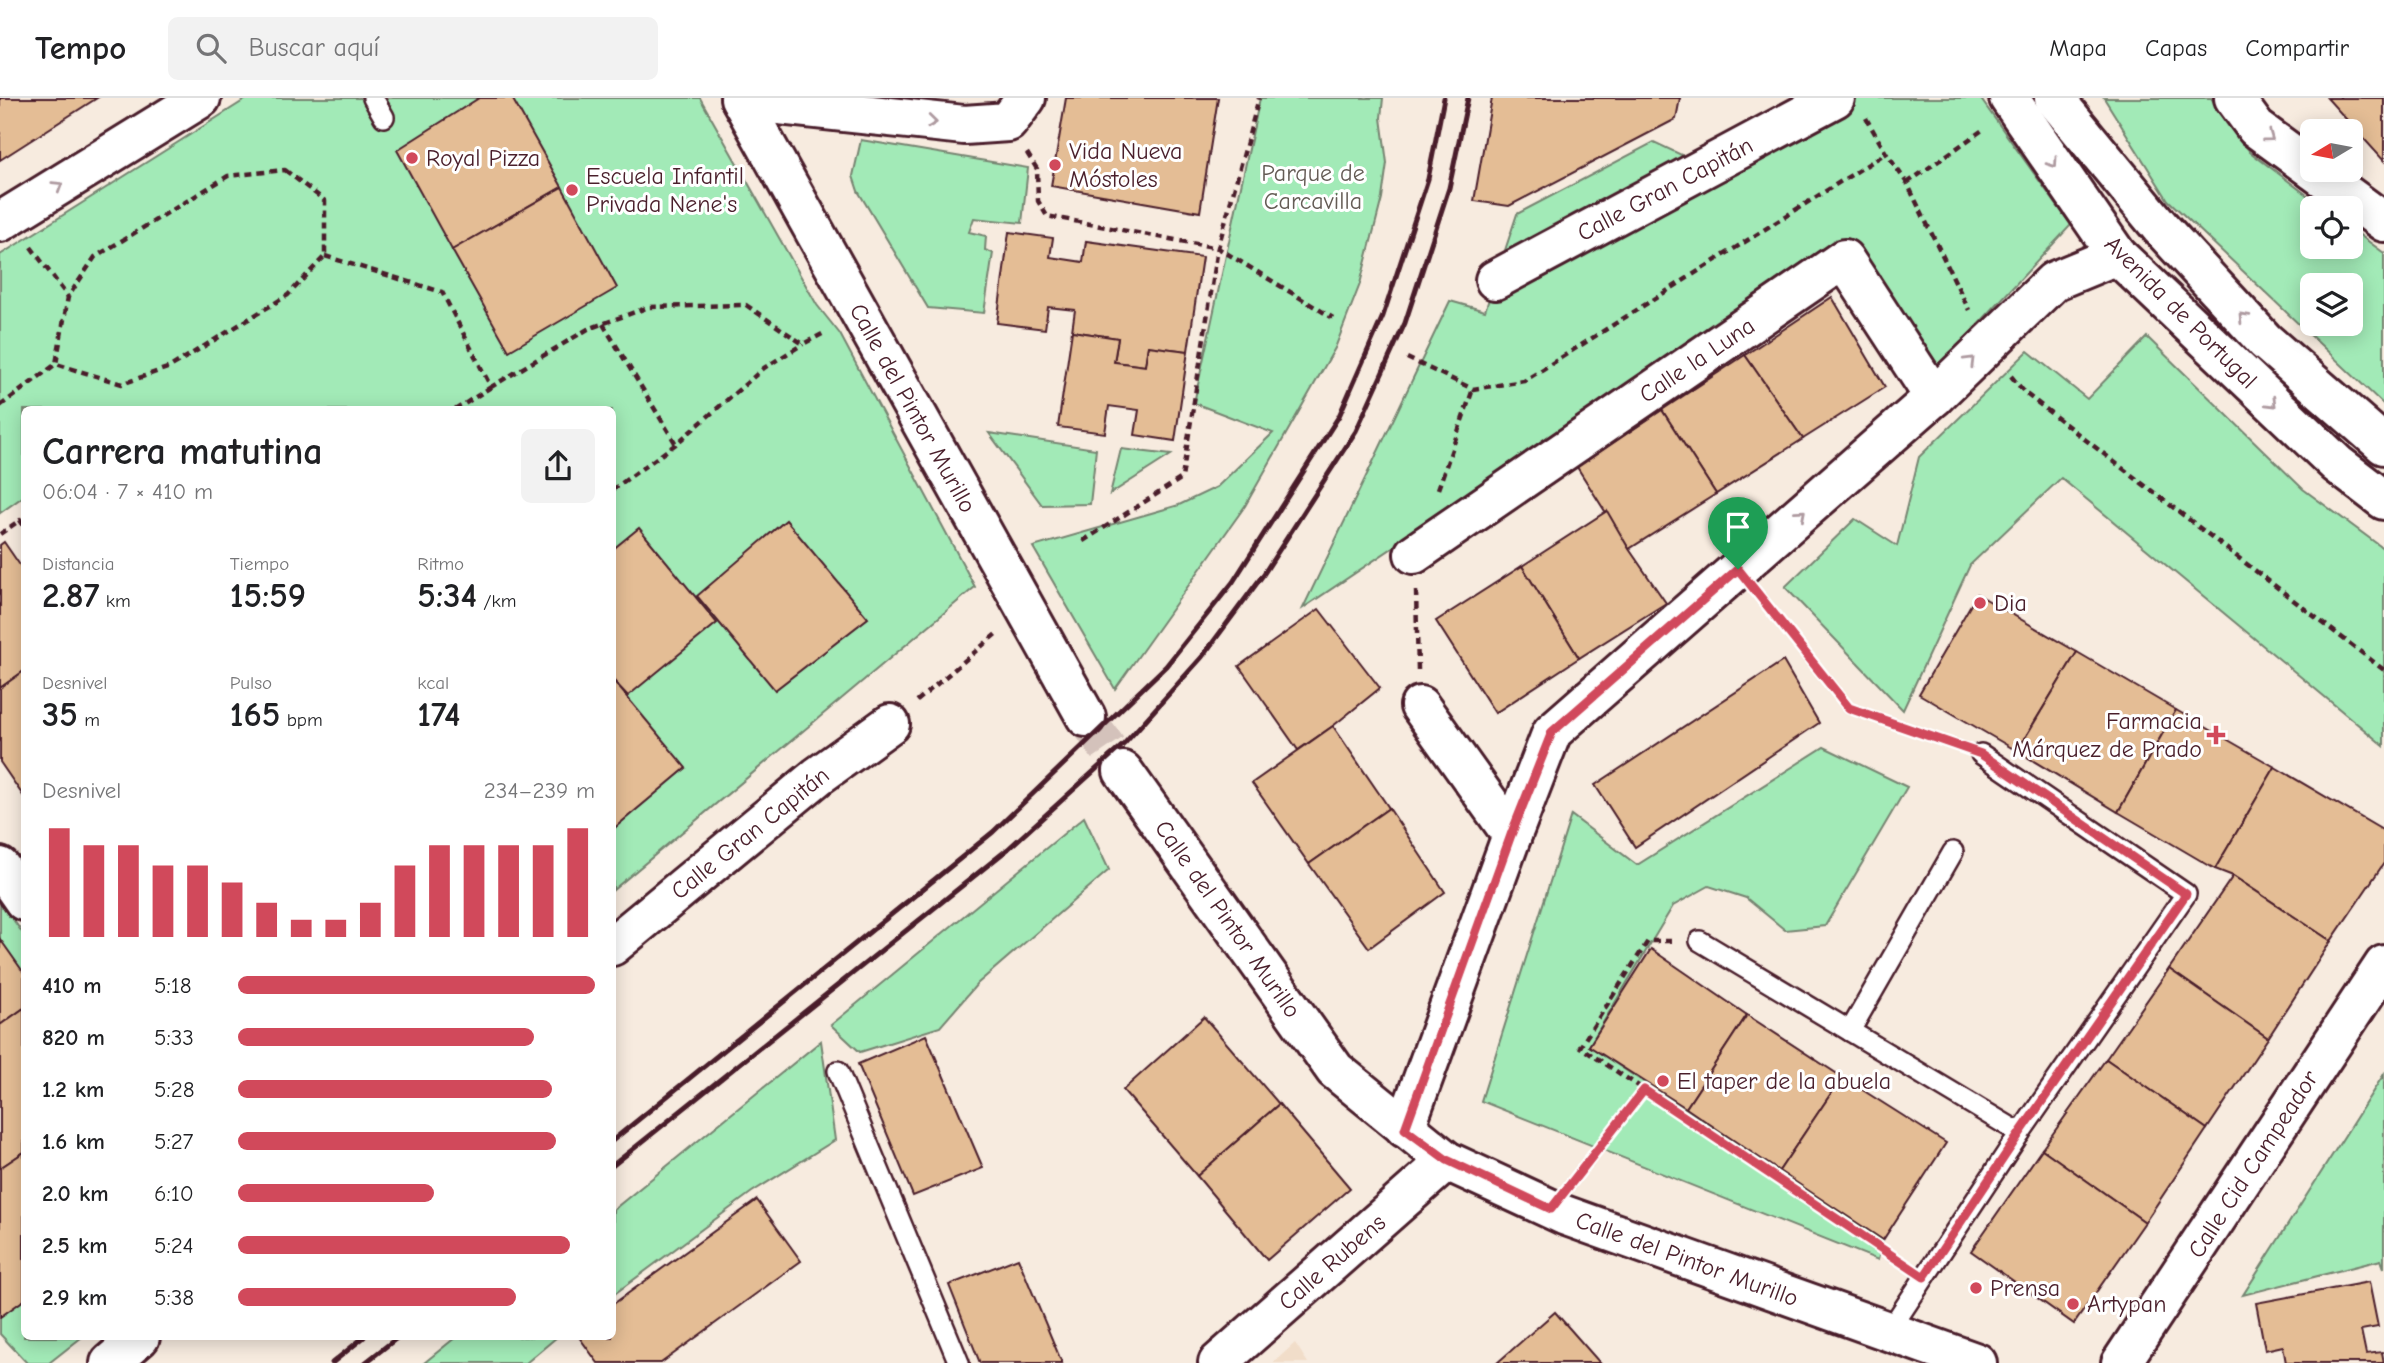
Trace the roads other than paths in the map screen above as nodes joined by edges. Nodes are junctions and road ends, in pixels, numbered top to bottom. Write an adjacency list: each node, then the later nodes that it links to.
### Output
1 (201, 98): 12 (street, one-way to 1)
2 (373, 98): 9 (lane)
3 (2054, 98): 17 (street, Avenida de Portugal, one-way to 3)
4 (2234, 98): 10 (street, one-way to 10)
5 (741, 100): 8 (street, one-way to 8); 21 (street, Calle del Pintor Murillo)
6 (2011, 103): 14 (street, Avenida de Portugal, one-way to 14)
7 (1848, 104): 15 (street, Calle Gran Capitán)
8 (1017, 110)
9 (384, 117)
10 (2300, 160)
11 (2330, 182): 13 (street)
12 (5, 220)
13 (2384, 222)
14 (2117, 255): 16 (street, one-way to 14); 18 (street, Avenida de Portugal, one-way to 18)
15 (1495, 280)
16 (1934, 397): 19 (street, Calle la Luna); 25 (street, one-way to 16)
17 (2384, 445)
18 (2384, 500)
19 (1415, 554)
20 (1420, 706): 25 (street)
21 (1086, 718)
22 (890, 724): 30 (street, Calle Gran Capitán)
23 (1981, 754): 35 (lane)
24 (1123, 771): 34 (street, Calle del Pintor Murillo)
25 (1511, 835): 34 (street)
26 (1953, 852): 32 (lane)
27 (0, 867): 28 (street)
28 (21, 897)
29 (1700, 941): 32 (lane)
30 (616, 943)
31 (2384, 965): 43 (street, Calle Cid Campeador)
32 (1850, 1031): 35 (lane)
33 (838, 1071): 40 (lane)
34 (1405, 1129): 36 (street, Calle del Pintor Murillo)
35 (2020, 1133): 37 (lane)
36 (1447, 1160): 37 (street, Calle del Pintor Murillo); 41 (street, Calle Rubens)
37 (1889, 1331): 42 (street, Calle del Pintor Murillo)
38 (137, 1340): 39 (street)
39 (110, 1363)
40 (959, 1363)
41 (1217, 1363)
42 (1977, 1363)
43 (2121, 1363)

